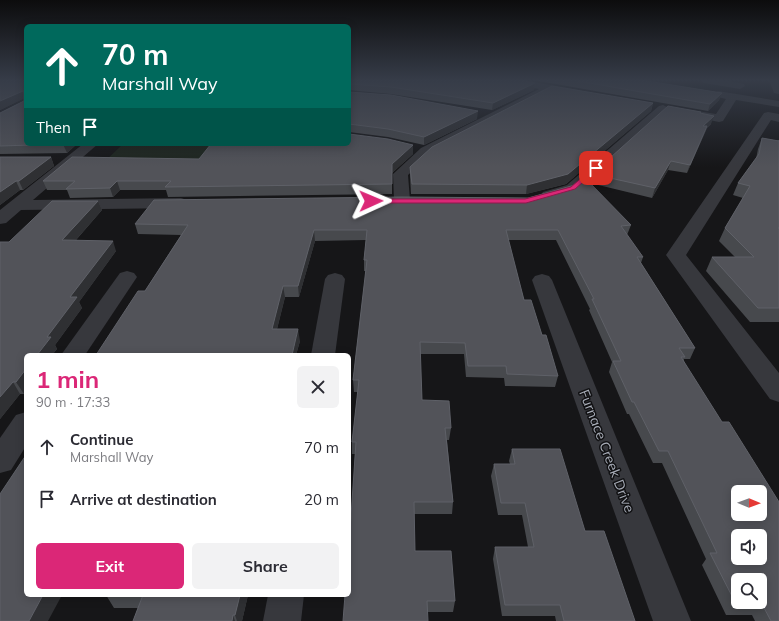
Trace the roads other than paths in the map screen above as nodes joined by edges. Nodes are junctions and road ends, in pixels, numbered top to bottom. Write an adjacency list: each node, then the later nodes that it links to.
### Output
1 (507, 109): 7 (street)
2 (662, 109): 13 (street)
3 (668, 109): 4 (street)
4 (725, 109)
5 (773, 109): 23 (street)
6 (477, 113): 7 (street)
7 (493, 116): 10 (street)
8 (89, 146): 12 (street)
9 (411, 148): 10 (street)
10 (426, 151): 14 (street)
11 (52, 158): 12 (street)
12 (74, 158): 16 (street)
13 (532, 199)
14 (402, 201)
15 (197, 203): 16 (street)
16 (17, 206): 17 (street)
17 (0, 219)
18 (127, 277): 21 (street)
19 (335, 279): 22 (street)
20 (542, 280): 28 (street, Furnace Creek Drive)
21 (74, 353)
22 (324, 353)
23 (779, 392)
24 (24, 426): 25 (street)
25 (0, 461)
26 (286, 597): 27 (street)
27 (282, 621)
28 (672, 621)

